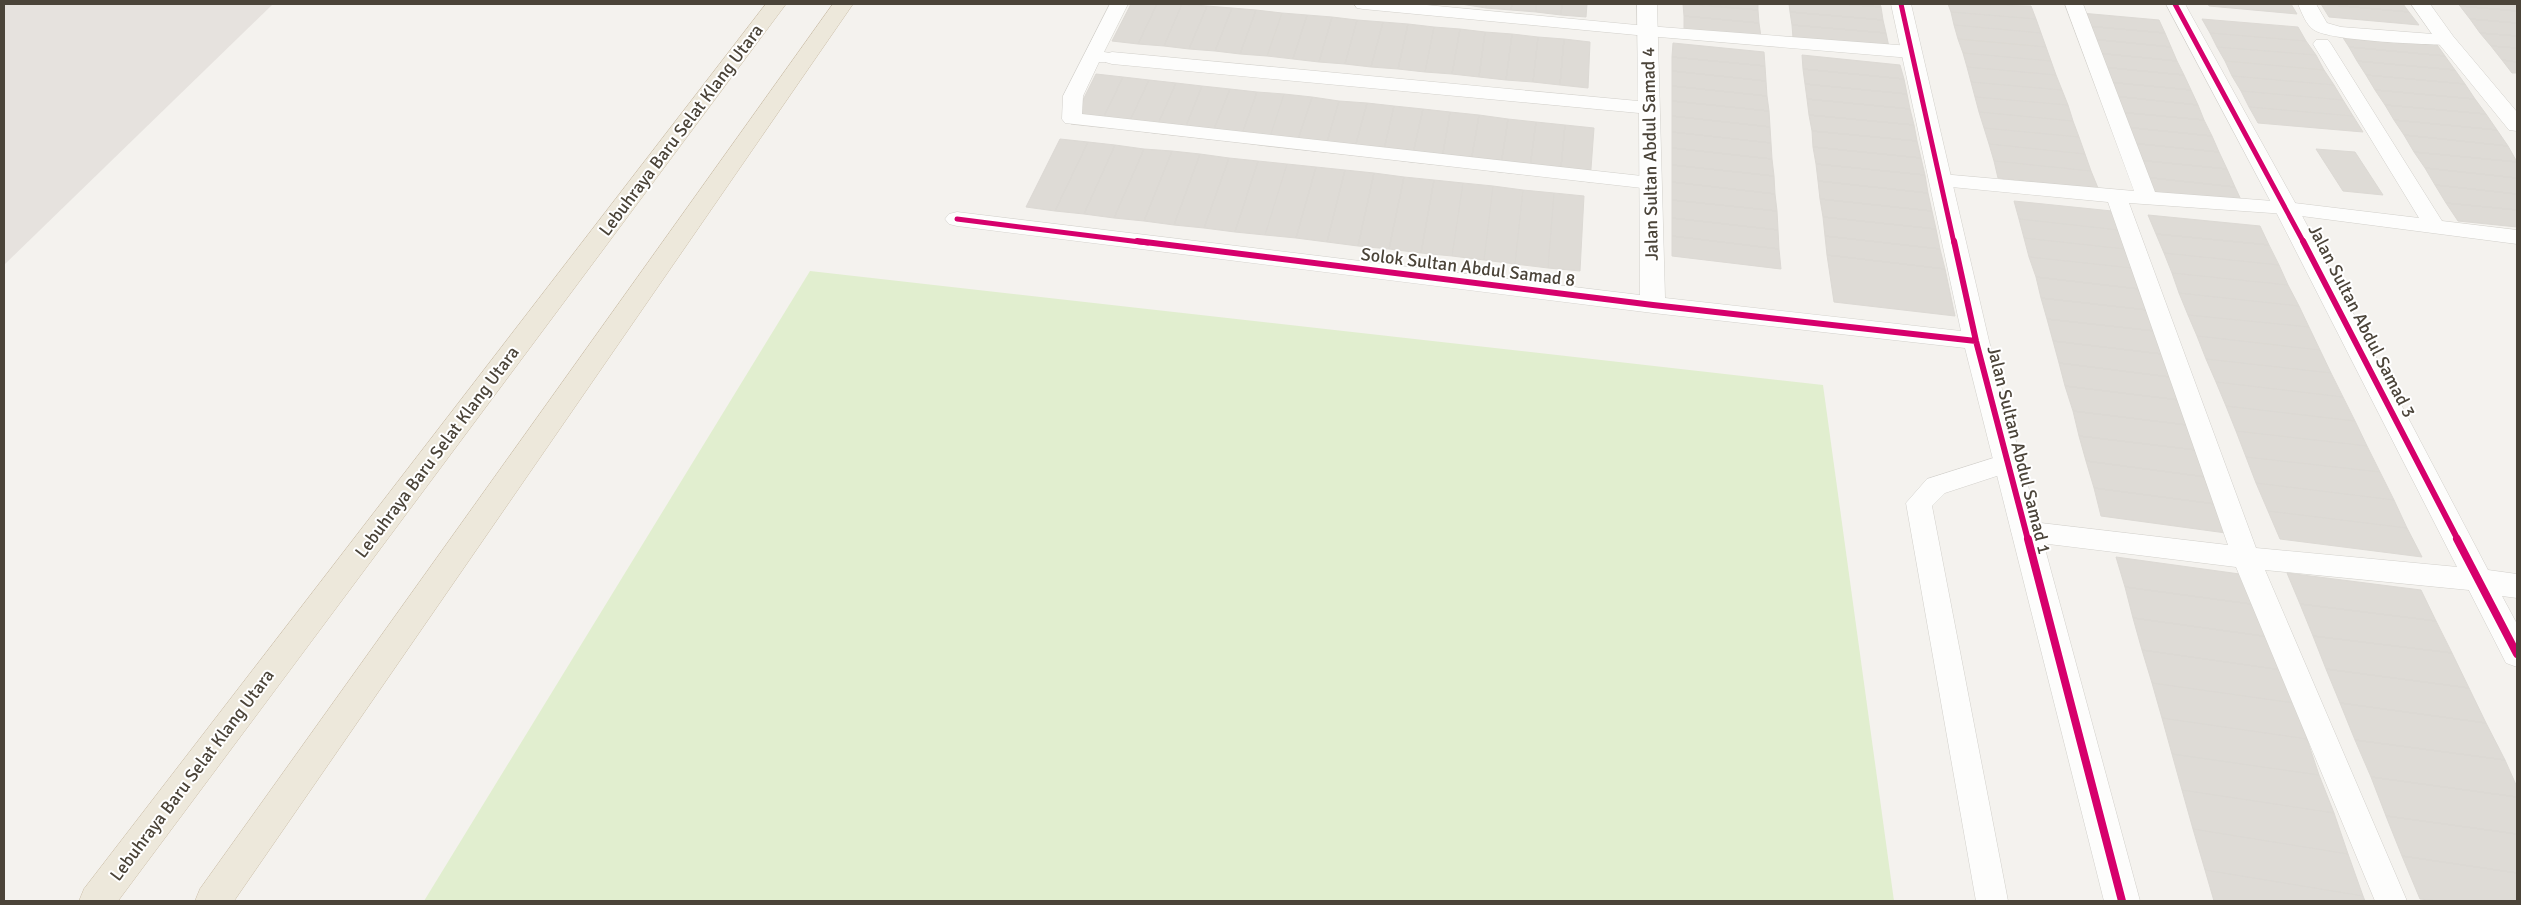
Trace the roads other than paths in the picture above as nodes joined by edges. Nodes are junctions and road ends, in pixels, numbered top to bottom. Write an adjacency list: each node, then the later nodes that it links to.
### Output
1 (776, 4): 34 (highway, Lebuhraya Baru Selat Klang Utara)
2 (843, 4): 35 (highway)
3 (1119, 4): 15 (lane)
4 (1363, 4): 11 (lane)
5 (1647, 4): 11 (street, Jalan Sultan Abdul Samad 4)
6 (1901, 4): 14 (street, Jalan Sultan Abdul Samad 1)
7 (2074, 4): 21 (lane)
8 (2171, 4): 22 (street, Jalan Sultan Abdul Samad 3)
9 (2307, 4): 12 (lane)
10 (2420, 4): 12 (street)
11 (1647, 32): 14 (lane); 16 (street, Jalan Sultan Abdul Samad 4)
12 (2446, 40): 17 (street)
13 (2322, 44): 24 (lane)
14 (1912, 52): 18 (street, Jalan Sultan Abdul Samad 1)
15 (1103, 57): 16 (street); 19 (lane)
16 (1649, 108): 19 (street, Jalan Sultan Abdul Samad 4)
17 (2517, 125)
18 (1941, 180): 20 (lane); 27 (street, Jalan Sultan Abdul Samad 1)
19 (1651, 183): 26 (street, Jalan Sultan Abdul Samad 4)
20 (2116, 196): 21 (lane); 30 (lane)
21 (2146, 198): 22 (lane)
22 (2286, 208): 24 (lane); 31 (street, Jalan Sultan Abdul Samad 3)
23 (957, 219): 26 (street, Solok Sultan Abdul Samad 8)
24 (2436, 228): 25 (lane)
25 (2517, 237)
26 (1653, 305): 27 (street, Solok Sultan Abdul Samad 8)
27 (1976, 341): 28 (street, Jalan Sultan Abdul Samad 1)
28 (2006, 463): 29 (street, Jalan Sultan Abdul Samad 1); 36 (lane)
29 (2024, 531): 30 (lane); 37 (street, Jalan Sultan Abdul Samad 1)
30 (2246, 558): 31 (lane); 38 (lane)
31 (2479, 580): 32 (street); 33 (street, Jalan Sultan Abdul Samad 3)
32 (2517, 586)
33 (2517, 654)
34 (96, 901)
35 (213, 901)
36 (1992, 901)
37 (2122, 901)
38 (2390, 901)

